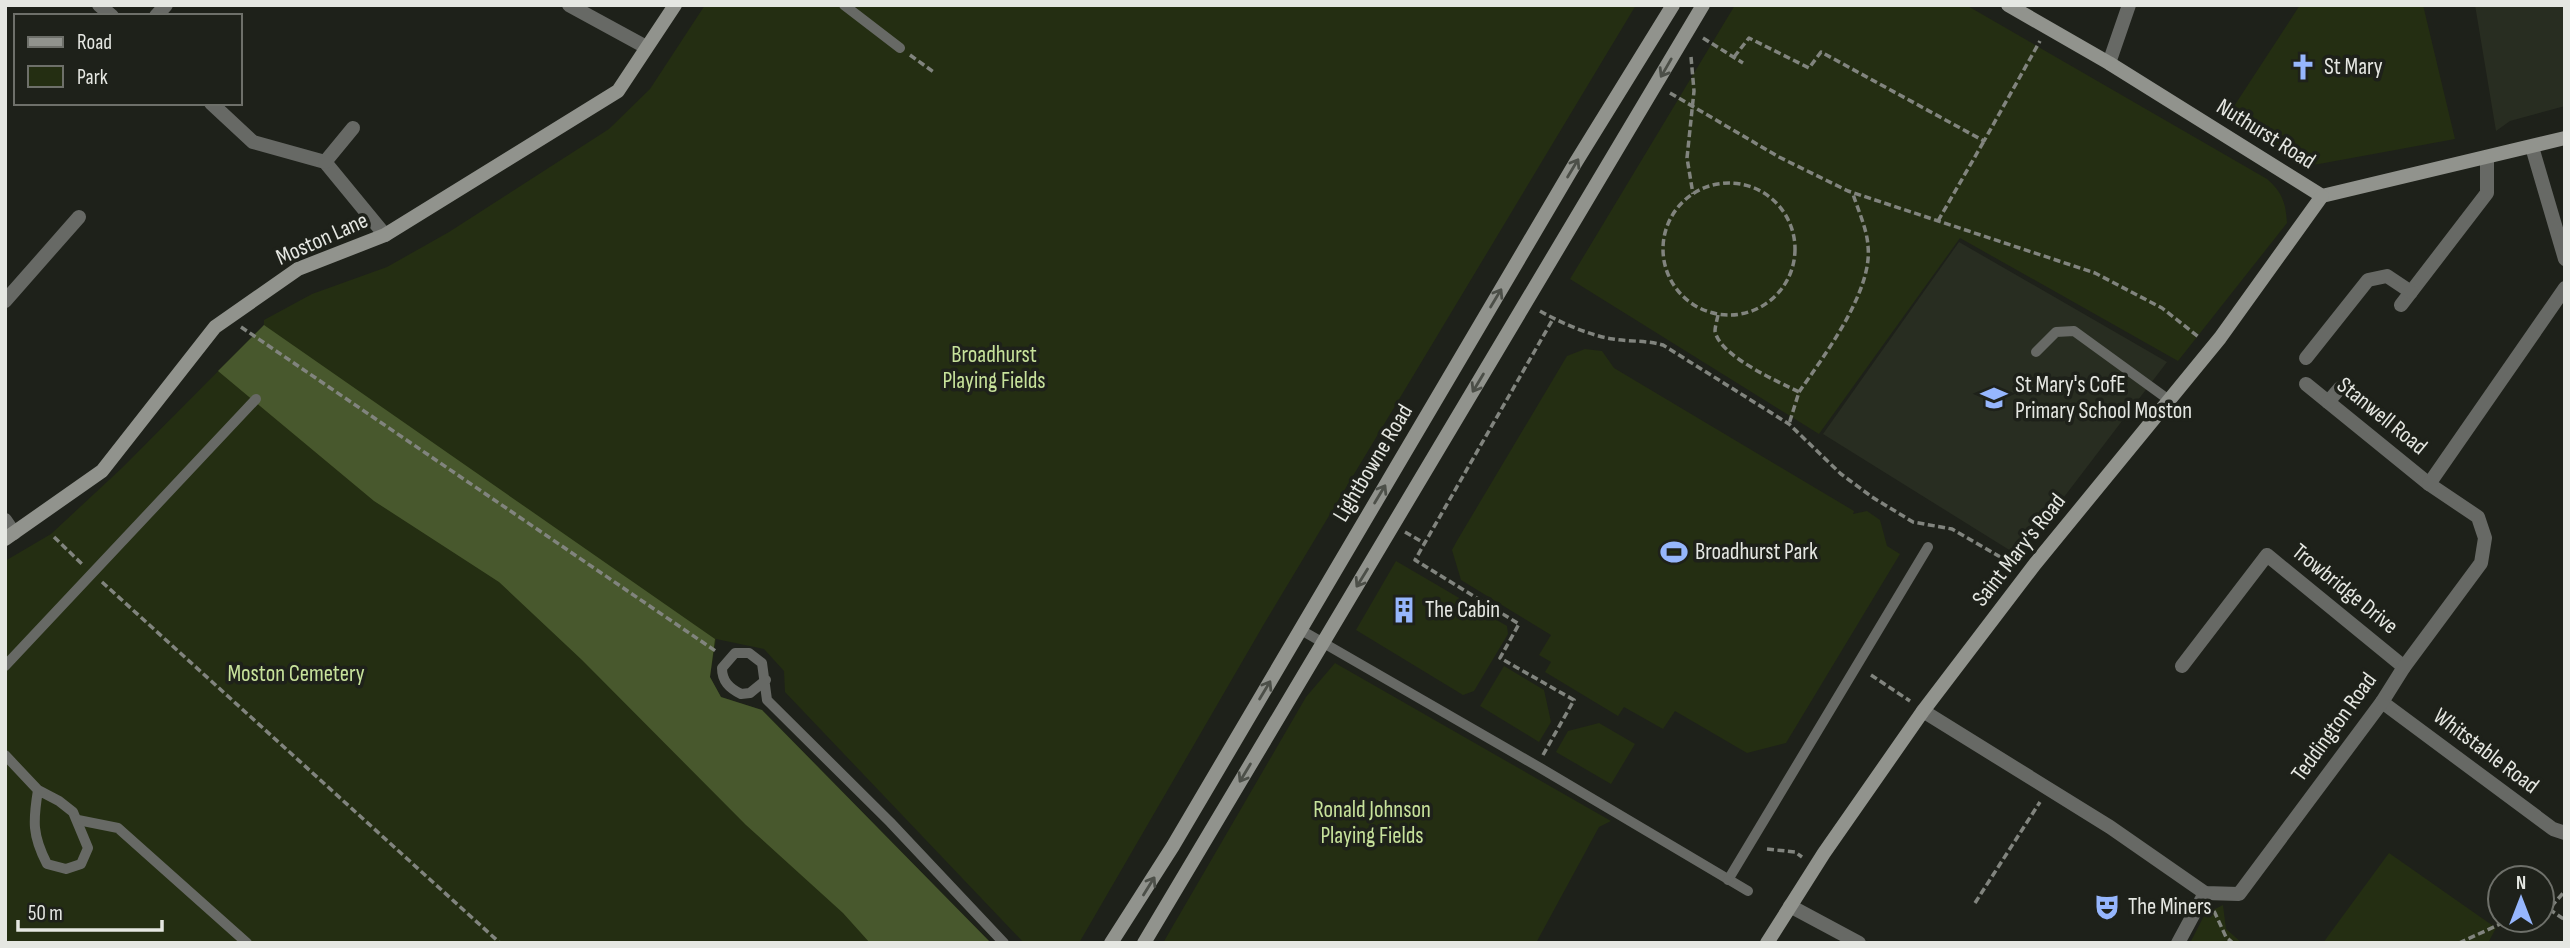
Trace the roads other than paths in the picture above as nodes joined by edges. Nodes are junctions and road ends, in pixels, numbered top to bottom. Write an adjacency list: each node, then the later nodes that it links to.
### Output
1 (569, 5): 8 (street)
2 (675, 5): 8 (street, Moston Lane)
3 (844, 5): 9 (lane)
4 (1672, 5): 36 (street, Lightbowne Road, one-way to 4)
5 (1703, 5): 37 (street, one-way to 37)
6 (2008, 5): 10 (street, Nuthurst Road)
7 (2129, 5): 10 (street)
8 (646, 47): 19 (street, Moston Lane)
9 (900, 48)
10 (2109, 64): 17 (street, Nuthurst Road)
11 (213, 105): 16 (street)
12 (353, 128): 16 (street)
13 (2565, 138): 14 (street, Nuthurst Road)
14 (2532, 147): 15 (street, Nuthurst Road); 20 (street)
15 (2487, 157): 17 (street, Nuthurst Road); 22 (street)
16 (325, 162): 19 (street)
17 (2322, 196): 30 (street, Saint Mary's Road)
18 (79, 217): 23 (street)
19 (385, 235): 34 (street, Moston Lane)
20 (2565, 259)
21 (2565, 288): 32 (street)
22 (2411, 292): 24 (street); 26 (street)
23 (5, 301)
24 (2401, 305)
25 (2036, 352): 30 (lane)
26 (2306, 358)
27 (2306, 384): 31 (street, Stanwell Road)
28 (2340, 388): 31 (street)
29 (256, 398): 38 (lane)
30 (2169, 400): 45 (street, Saint Mary's Road)
31 (2328, 402): 32 (street, Stanwell Road)
32 (2430, 484): 40 (street, Teddington Road)
33 (5, 520): 34 (street)
34 (10, 536)
35 (1928, 547): 50 (lane)
36 (1301, 630): 37 (lane); 56 (street, Lightbowne Road, one-way to 36)
37 (1322, 643): 50 (lane); 57 (street, one-way to 57)
38 (5, 666)
39 (2182, 666): 40 (street, Trowbridge Drive)
40 (2404, 667): 44 (street, Teddington Road)
41 (765, 680): 42 (lane); 42 (lane); 43 (lane)
42 (750, 693): 43 (lane)
43 (767, 700): 55 (lane)
44 (2382, 702): 49 (street, Whitstable Road); 52 (street, Teddington Road)
45 (1923, 710): 52 (street); 53 (street, Saint Mary's Road)
46 (5, 755): 47 (lane)
47 (38, 790): 48 (lane); 48 (lane)
48 (78, 820): 54 (lane)
49 (2565, 833)
50 (1728, 880): 51 (lane)
51 (1748, 891)
52 (2205, 893): 60 (street)
53 (1790, 906): 58 (street, Saint Mary's Road); 59 (street)
54 (247, 943)
55 (1004, 943)
56 (1111, 943)
57 (1144, 943)
58 (1767, 943)
59 (1859, 943)
60 (2178, 943)

